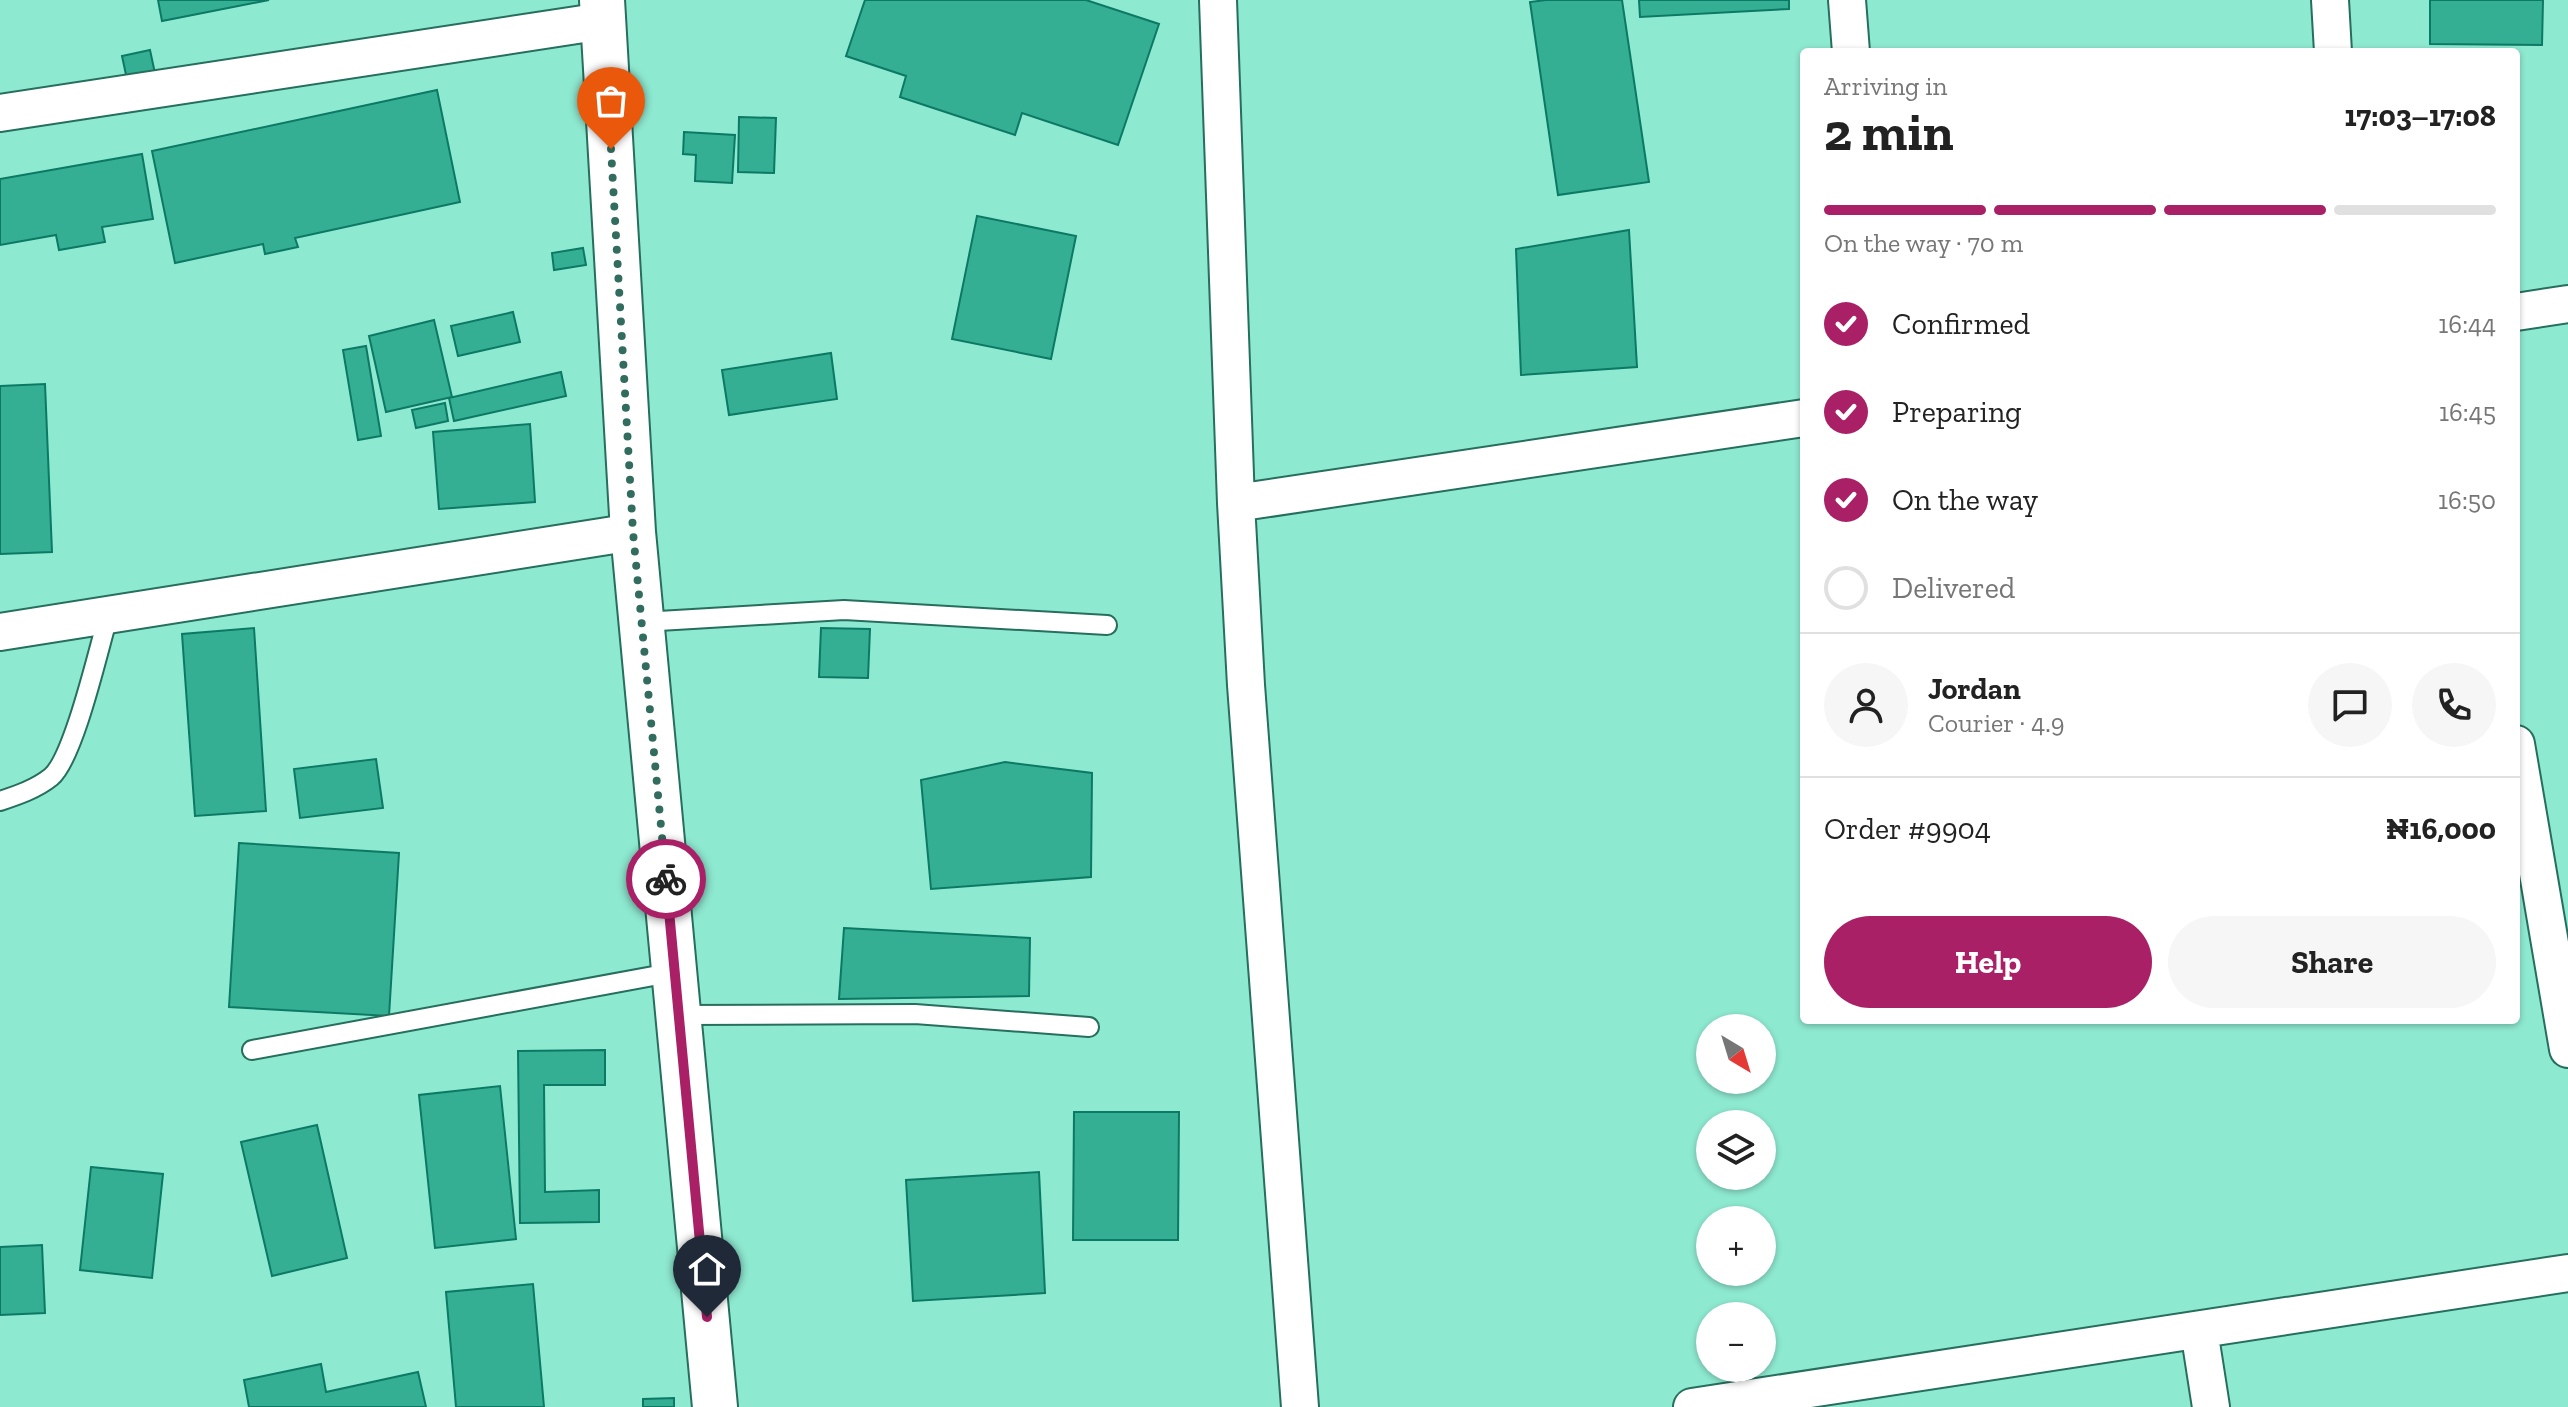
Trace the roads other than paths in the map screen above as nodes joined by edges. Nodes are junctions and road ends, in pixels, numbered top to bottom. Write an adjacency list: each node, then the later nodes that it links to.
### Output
1 (1218, 0): 11 (street)
2 (1847, 0): 5 (street)
3 (2330, 0): 6 (street)
4 (603, 11): 7 (street); 12 (street)
5 (1851, 48)
6 (2333, 48)
7 (0, 113)
8 (2568, 304): 9 (street)
9 (2520, 311)
10 (1800, 419): 11 (street)
11 (1236, 503): 27 (street)
12 (633, 532): 13 (street); 14 (street)
13 (109, 613): 16 (street); 18 (lane)
14 (642, 622): 15 (lane); 19 (street)
15 (1107, 625)
16 (0, 632)
17 (2520, 767): 22 (street)
18 (0, 801)
19 (675, 972): 20 (street); 23 (lane)
20 (678, 1015): 21 (lane); 26 (street)
21 (1089, 1027)
22 (2568, 1049)
23 (252, 1050)
24 (2568, 1273): 25 (street)
25 (2199, 1330): 28 (street); 29 (street)
26 (715, 1407)
27 (1300, 1407)
28 (1692, 1407)
29 (2211, 1407)

